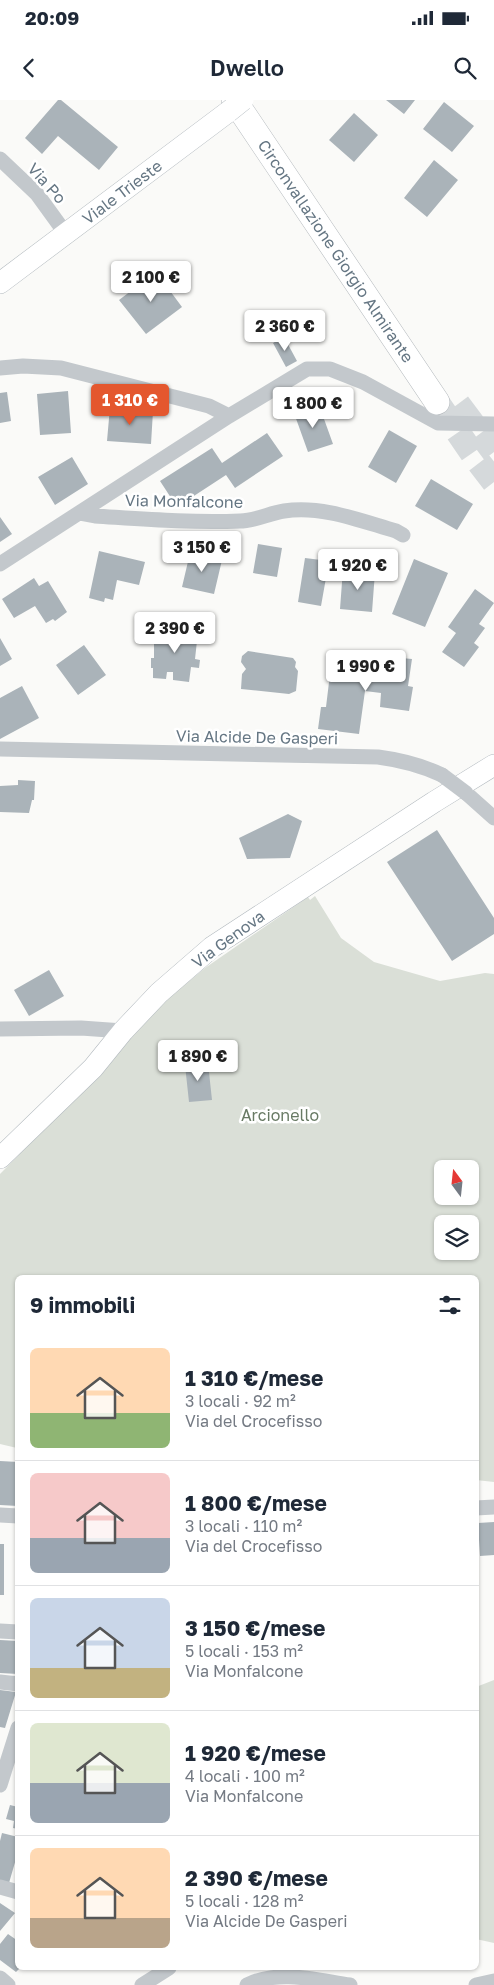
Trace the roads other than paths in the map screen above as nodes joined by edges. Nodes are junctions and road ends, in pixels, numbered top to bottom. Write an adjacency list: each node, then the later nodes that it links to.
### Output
1 (255, 100): 2 (highway, Circonvallazione Giorgio Almirante)
2 (235, 104): 4 (main road, Viale Trieste)
3 (0, 159): 4 (street, Via Po)
4 (66, 234): 5 (main road, Viale Trieste)
5 (0, 283)
6 (0, 368): 7 (street)
7 (229, 416): 8 (street, Via Monfalcone); 9 (street, Via Monfalcone)
8 (494, 424)
9 (79, 513): 10 (street, Via Monfalcone); 11 (street, Via Monfalcone)
10 (403, 535)
11 (0, 564)
12 (0, 749): 14 (street, Via Alcide De Gasperi, bridge)
13 (494, 765): 16 (main road, Via Genova)
14 (494, 818)
15 (0, 1028): 16 (street)
16 (123, 1032): 17 (main road, Via Genova)
17 (0, 1158)
18 (494, 1507): 19 (street)
19 (479, 1508)
20 (0, 1515): 21 (street)
21 (15, 1516)
22 (0, 1630): 23 (street)
23 (15, 1632)
24 (0, 1682): 25 (street)
25 (15, 1684)
26 (15, 1738): 27 (street)
27 (0, 1785)
28 (0, 1887): 29 (street)
29 (15, 1891)
30 (167, 1970): 34 (street)
31 (0, 1978): 33 (street)
32 (494, 1981): 37 (street)
33 (8, 1985)
34 (142, 1985)
35 (247, 1985): 36 (street)
36 (350, 1985)
37 (476, 1985)

